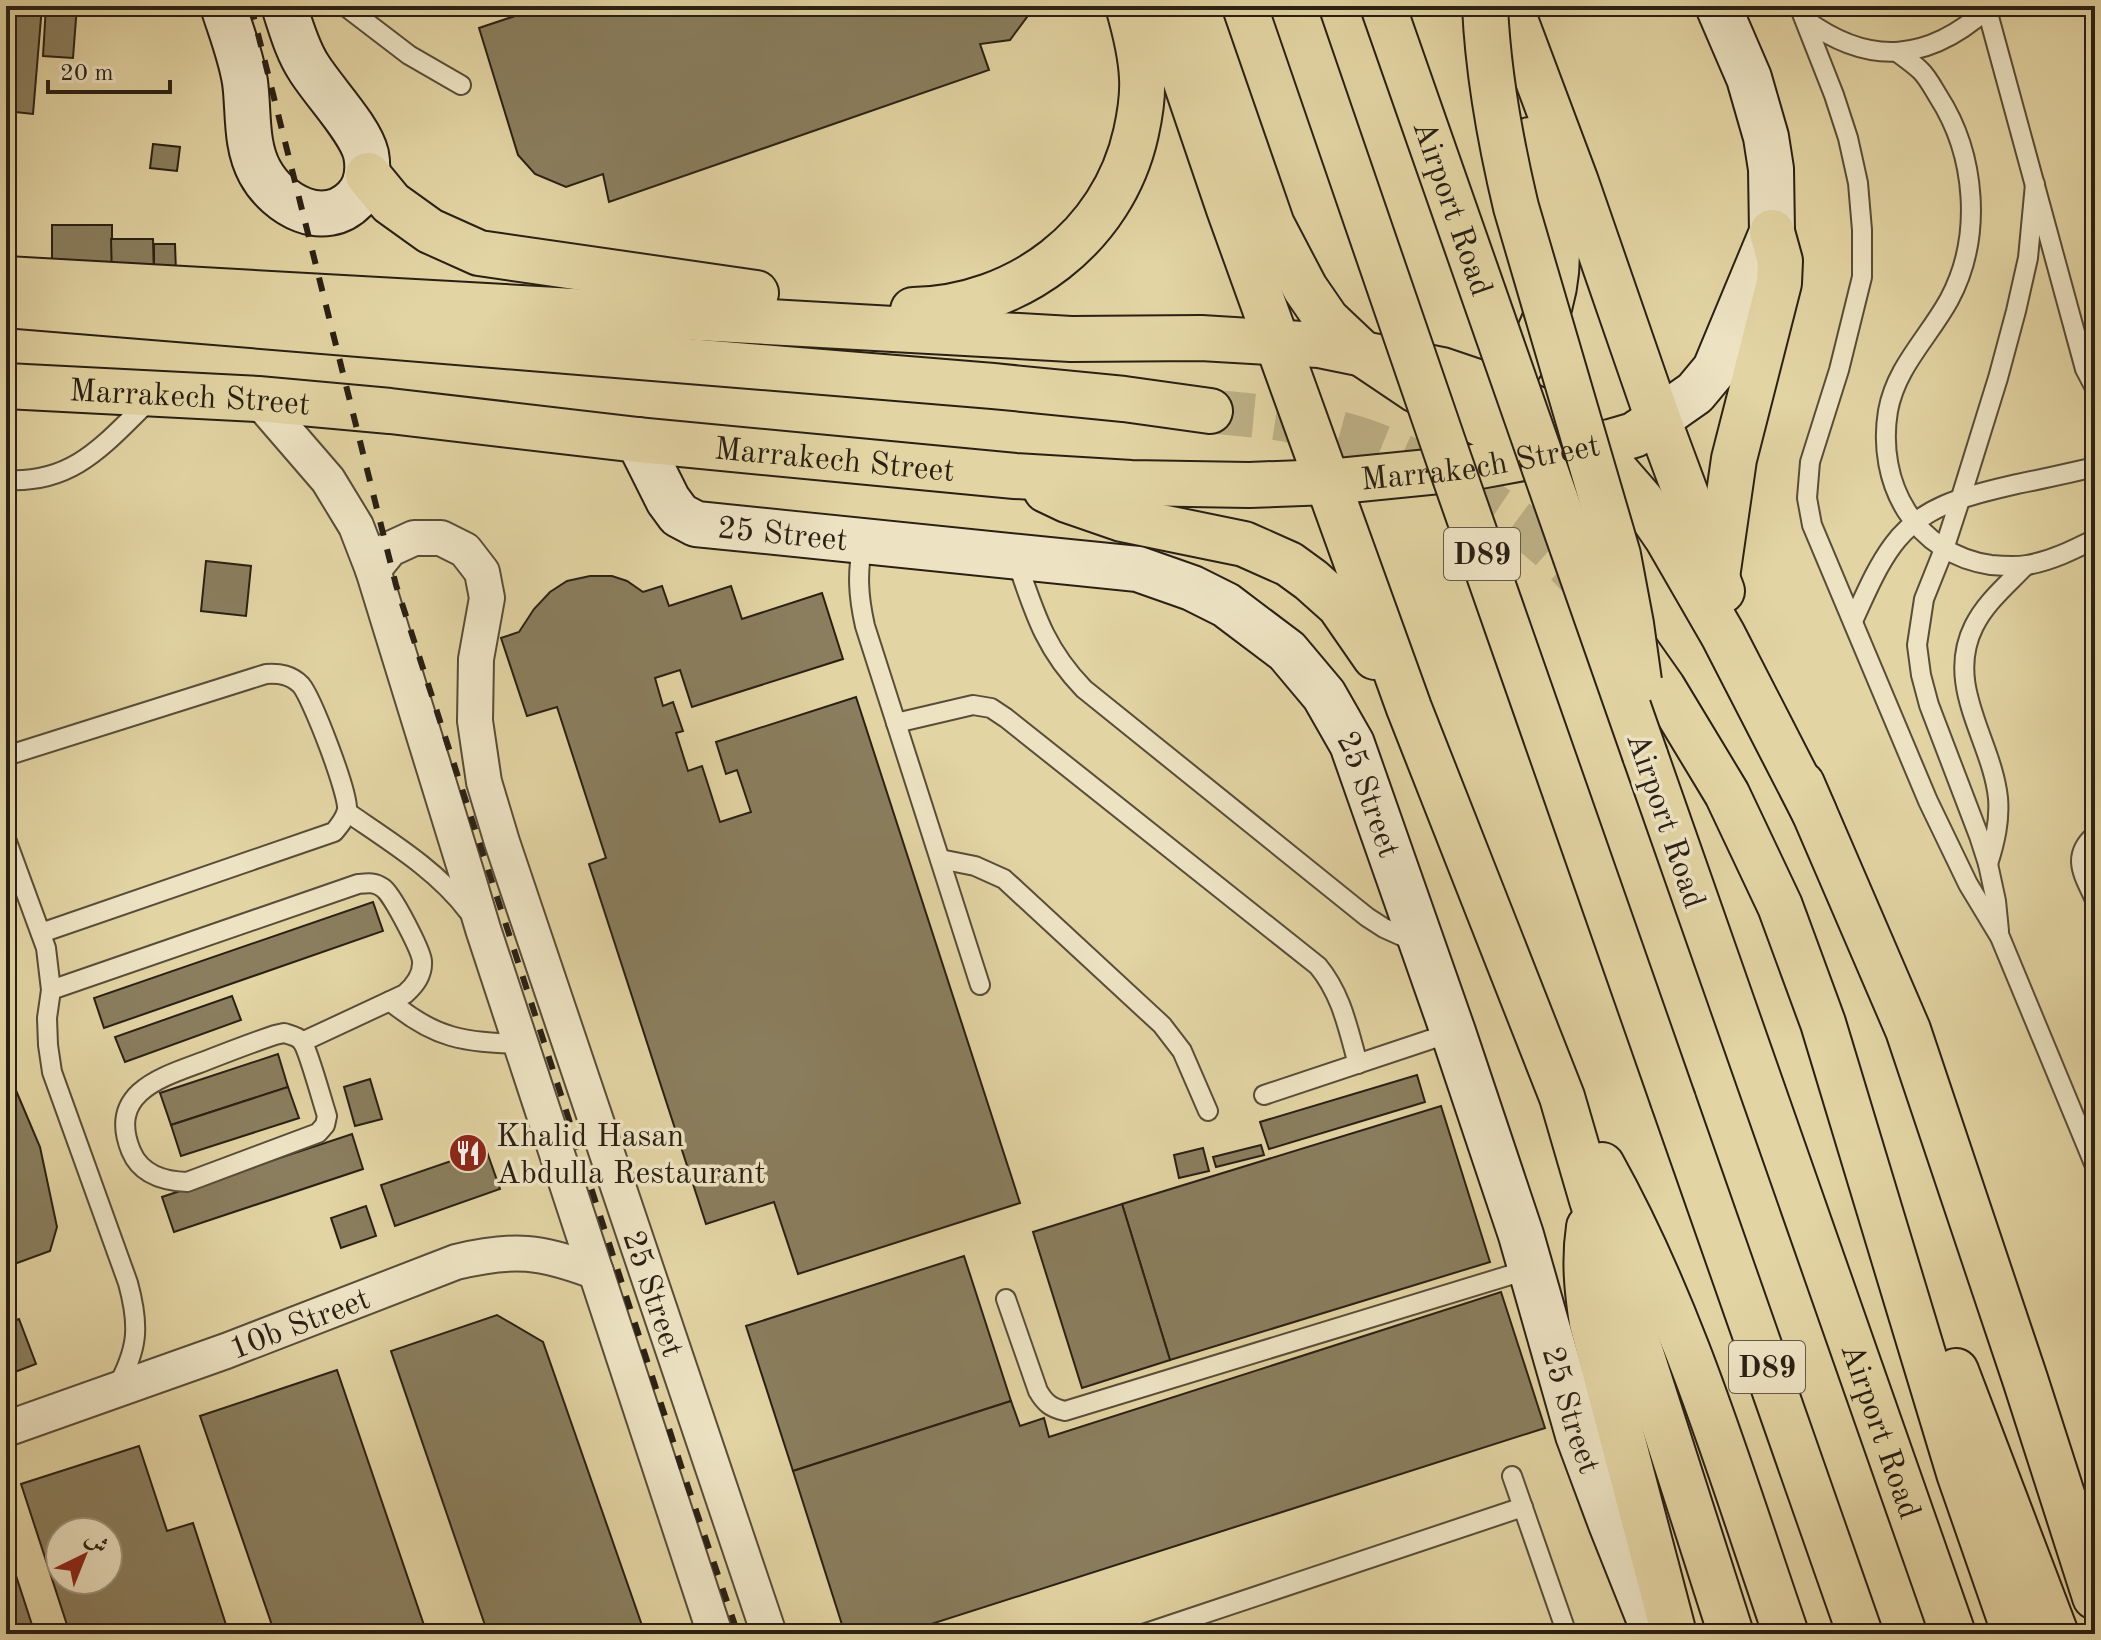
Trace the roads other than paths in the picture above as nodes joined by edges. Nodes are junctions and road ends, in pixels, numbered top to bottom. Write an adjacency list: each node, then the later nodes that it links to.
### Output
1 (223, 6): 16 (street)
2 (284, 6): 16 (street)
3 (345, 6): 15 (lane)
4 (1128, 6): 20 (main road)
5 (1160, 6): 23 (main road)
6 (1196, 6): 24 (main road)
7 (1293, 6): 97 (main road, D89, bridge)
8 (1383, 6): 53 (main road, Airport Road / D89, bridge)
9 (1485, 6): 29 (main road); 53 (main road, bridge)
10 (1510, 6): 31 (main road)
11 (1718, 6): 18 (street)
12 (1987, 8): 14 (lane); 17 (lane)
13 (1801, 12): 14 (lane); 49 (lane)
14 (1897, 52): 41 (lane)
15 (461, 85)
16 (368, 175): 20 (main road)
17 (2035, 184): 26 (lane); 40 (lane)
18 (1772, 232): 31 (street); 48 (main road)
19 (6, 279): 21 (main road)
20 (756, 293): 21 (main road)
21 (348, 297): 23 (main road)
22 (6, 305): 30 (main road)
23 (1277, 343): 24 (main road); 39 (main road)
24 (1364, 355): 29 (main road)
25 (6, 386): 27 (main road, Marrakech Street)
26 (2095, 388)
27 (157, 393): 28 (main road, Marrakech Street); 38 (lane)
28 (258, 399): 32 (main road, Marrakech Street); 47 (street, 25 Street)
29 (1486, 405): 33 (main road); 34 (main road); 36 (main road)
30 (1210, 411)
31 (1658, 419): 33 (main road, Marrakech Street); 48 (main road)
32 (638, 440): 37 (main road, Marrakech Street); 43 (street, 25 Street)
33 (1589, 446): 34 (main road, Marrakech Street); 56 (main road)
34 (1543, 456): 36 (main road, Marrakech Street)
35 (2095, 467): 40 (lane)
36 (1395, 475): 39 (main road, Marrakech Street)
37 (1015, 476): 39 (main road, Marrakech Street); 51 (main road)
38 (6, 480)
39 (1329, 482): 51 (main road)
40 (1961, 497): 41 (lane); 44 (lane)
41 (1914, 522): 44 (lane); 49 (lane)
42 (2095, 539): 46 (lane)
43 (863, 541): 45 (street, 25 Street); 52 (lane)
44 (1944, 549): 46 (lane); 61 (lane)
45 (1015, 556): 67 (lane); 67 (street, 25 Street)
46 (2025, 566): 61 (lane)
47 (373, 570): 59 (street, 25 Street); 62 (street, 25 Street)
48 (1717, 579): 56 (main road)
49 (1853, 621): 66 (lane)
50 (1627, 637): 78 (main road)
51 (1409, 708): 76 (main road)
52 (896, 723): 60 (lane); 74 (lane)
53 (1645, 755): 98 (main road, Airport Road / D89)
54 (6, 756): 55 (lane)
55 (347, 812): 64 (lane); 65 (lane)
56 (1814, 812): 88 (main road)
57 (2095, 835): 63 (lane)
58 (6, 839): 65 (lane)
59 (502, 842): 62 (street); 90 (street, 25 Street)
60 (940, 859): 68 (lane); 77 (lane)
61 (1988, 864): 66 (lane)
62 (467, 875): 64 (street, 25 Street)
63 (2095, 900)
64 (483, 929): 73 (street, 25 Street)
65 (41, 933): 69 (lane)
66 (2000, 937): 79 (lane)
67 (1423, 945): 71 (street, 25 Street)
68 (980, 985)
69 (51, 990): 70 (lane); 84 (lane)
70 (390, 1001): 72 (lane); 73 (lane)
71 (1453, 1032): 74 (lane); 81 (street, 25 Street)
72 (302, 1042): 72 (lane)
73 (520, 1044): 82 (street, 25 Street)
74 (1358, 1064): 75 (lane)
75 (1264, 1095)
76 (1562, 1097): 80 (main road); 96 (main road)
77 (1208, 1111)
78 (1851, 1118): 99 (main road); 100 (main road)
79 (2095, 1166)
80 (1592, 1200): 94 (main road); 95 (main road)
81 (1530, 1269): 83 (lane); 93 (street, 25 Street)
82 (596, 1272): 84 (street, 10b Street); 89 (street, 25 Street)
83 (1006, 1299)
84 (114, 1391): 85 (street, 10b Street)
85 (6, 1429)
86 (1512, 1476): 87 (lane)
87 (1523, 1507): 91 (lane); 92 (lane)
88 (2095, 1597)
89 (715, 1634)
90 (769, 1634)
91 (1143, 1634)
92 (1567, 1634)
93 (1655, 1634)
94 (1674, 1634)
95 (1731, 1634)
96 (1786, 1634)
97 (1860, 1634)
98 (1953, 1634)
99 (2015, 1634)
100 (2056, 1634)

